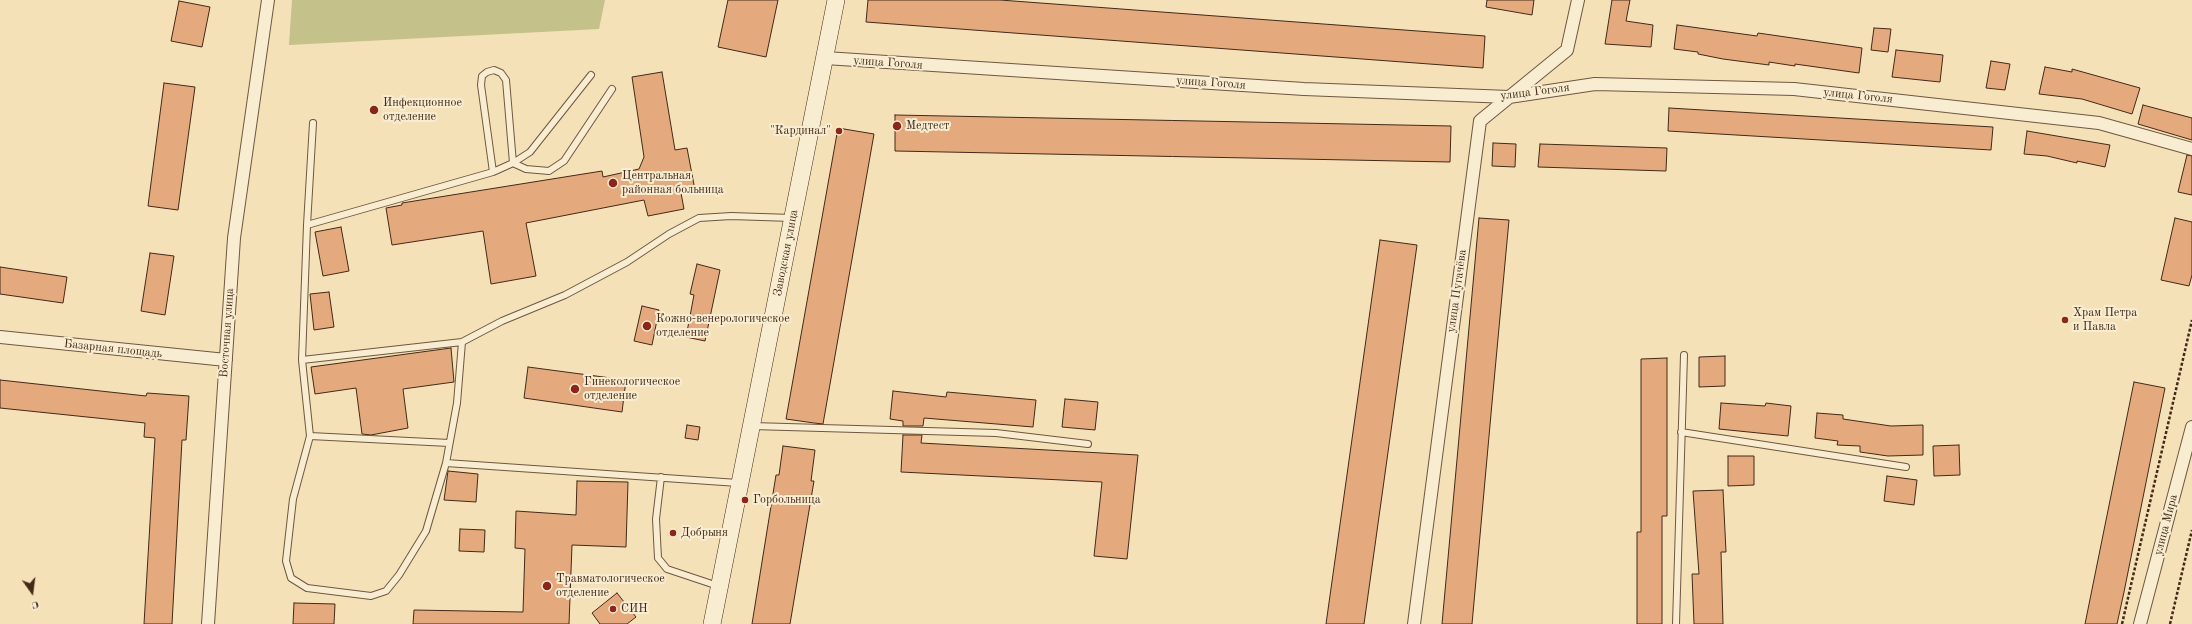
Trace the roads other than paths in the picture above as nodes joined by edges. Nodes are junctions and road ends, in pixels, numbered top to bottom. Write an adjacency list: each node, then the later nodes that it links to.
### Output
1 (268, 0): 17 (street, Восточная улица)
2 (836, 0): 4 (street, Заводская улица)
3 (1578, 0): 7 (street, улица Пугачёва)
4 (825, 58): 7 (street, улица Гоголя); 12 (street, Заводская улица)
5 (591, 75): 10 (lane)
6 (612, 89): 10 (lane)
7 (1509, 97): 9 (street, улица Гоголя); 32 (street, улица Пугачёва)
8 (313, 123): 13 (lane)
9 (2192, 149)
10 (513, 163): 11 (lane); 11 (lane)
11 (493, 172): 13 (lane)
12 (793, 218): 15 (lane); 19 (street, Заводская улица)
13 (307, 224): 18 (lane)
14 (0, 337): 17 (street, Базарная площадь)
15 (462, 342): 18 (lane); 23 (lane)
16 (1684, 355): 21 (lane)
17 (226, 360): 30 (street, Восточная улица)
18 (302, 360): 22 (lane)
19 (751, 426): 24 (lane); 28 (street, Заводская улица)
20 (2192, 427): 34 (street, улица Мира)
21 (1681, 432): 26 (lane); 33 (lane)
22 (310, 436): 23 (lane); 25 (lane)
23 (449, 443): 25 (lane)
24 (1088, 444)
25 (446, 463): 27 (lane)
26 (1906, 467)
27 (662, 477): 28 (lane); 29 (lane)
28 (740, 483): 29 (street, Заводская улица)
29 (719, 587): 31 (street, Заводская улица)
30 (208, 624)
31 (712, 624)
32 (1414, 624)
33 (1676, 624)
34 (2140, 624)

